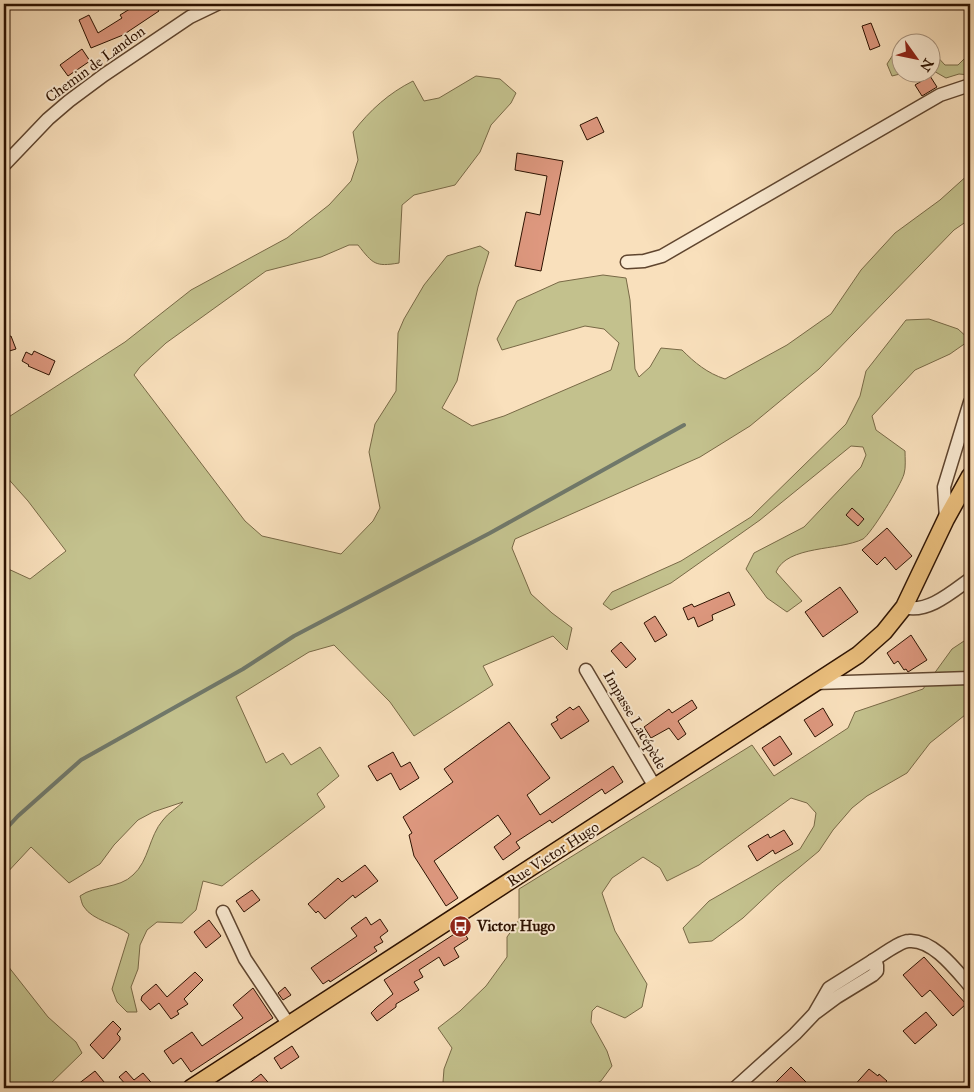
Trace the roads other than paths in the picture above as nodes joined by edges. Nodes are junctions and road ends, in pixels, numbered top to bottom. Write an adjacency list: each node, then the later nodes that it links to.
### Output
1 (217, 4): 3 (street, Chemin de Landon)
2 (970, 85): 4 (street)
3 (4, 165)
4 (627, 262)
5 (970, 402): 7 (street)
6 (970, 476): 7 (main road, Rue Victor Hugo)
7 (946, 519): 9 (main road, Rue Victor Hugo)
8 (970, 579): 9 (street)
9 (904, 607): 12 (main road, Rue Victor Hugo)
10 (586, 670): 13 (street, Impasse Lacépède)
11 (970, 678): 12 (street)
12 (815, 683): 13 (main road, Rue Victor Hugo)
13 (655, 787): 18 (main road, Rue Victor Hugo)
14 (223, 912): 18 (street)
15 (872, 961): 16 (street); 17 (street); 17 (street)
16 (970, 986)
17 (814, 1014): 20 (street)
18 (289, 1025): 19 (main road, Rue Victor Hugo)
19 (191, 1088)
20 (735, 1088)

